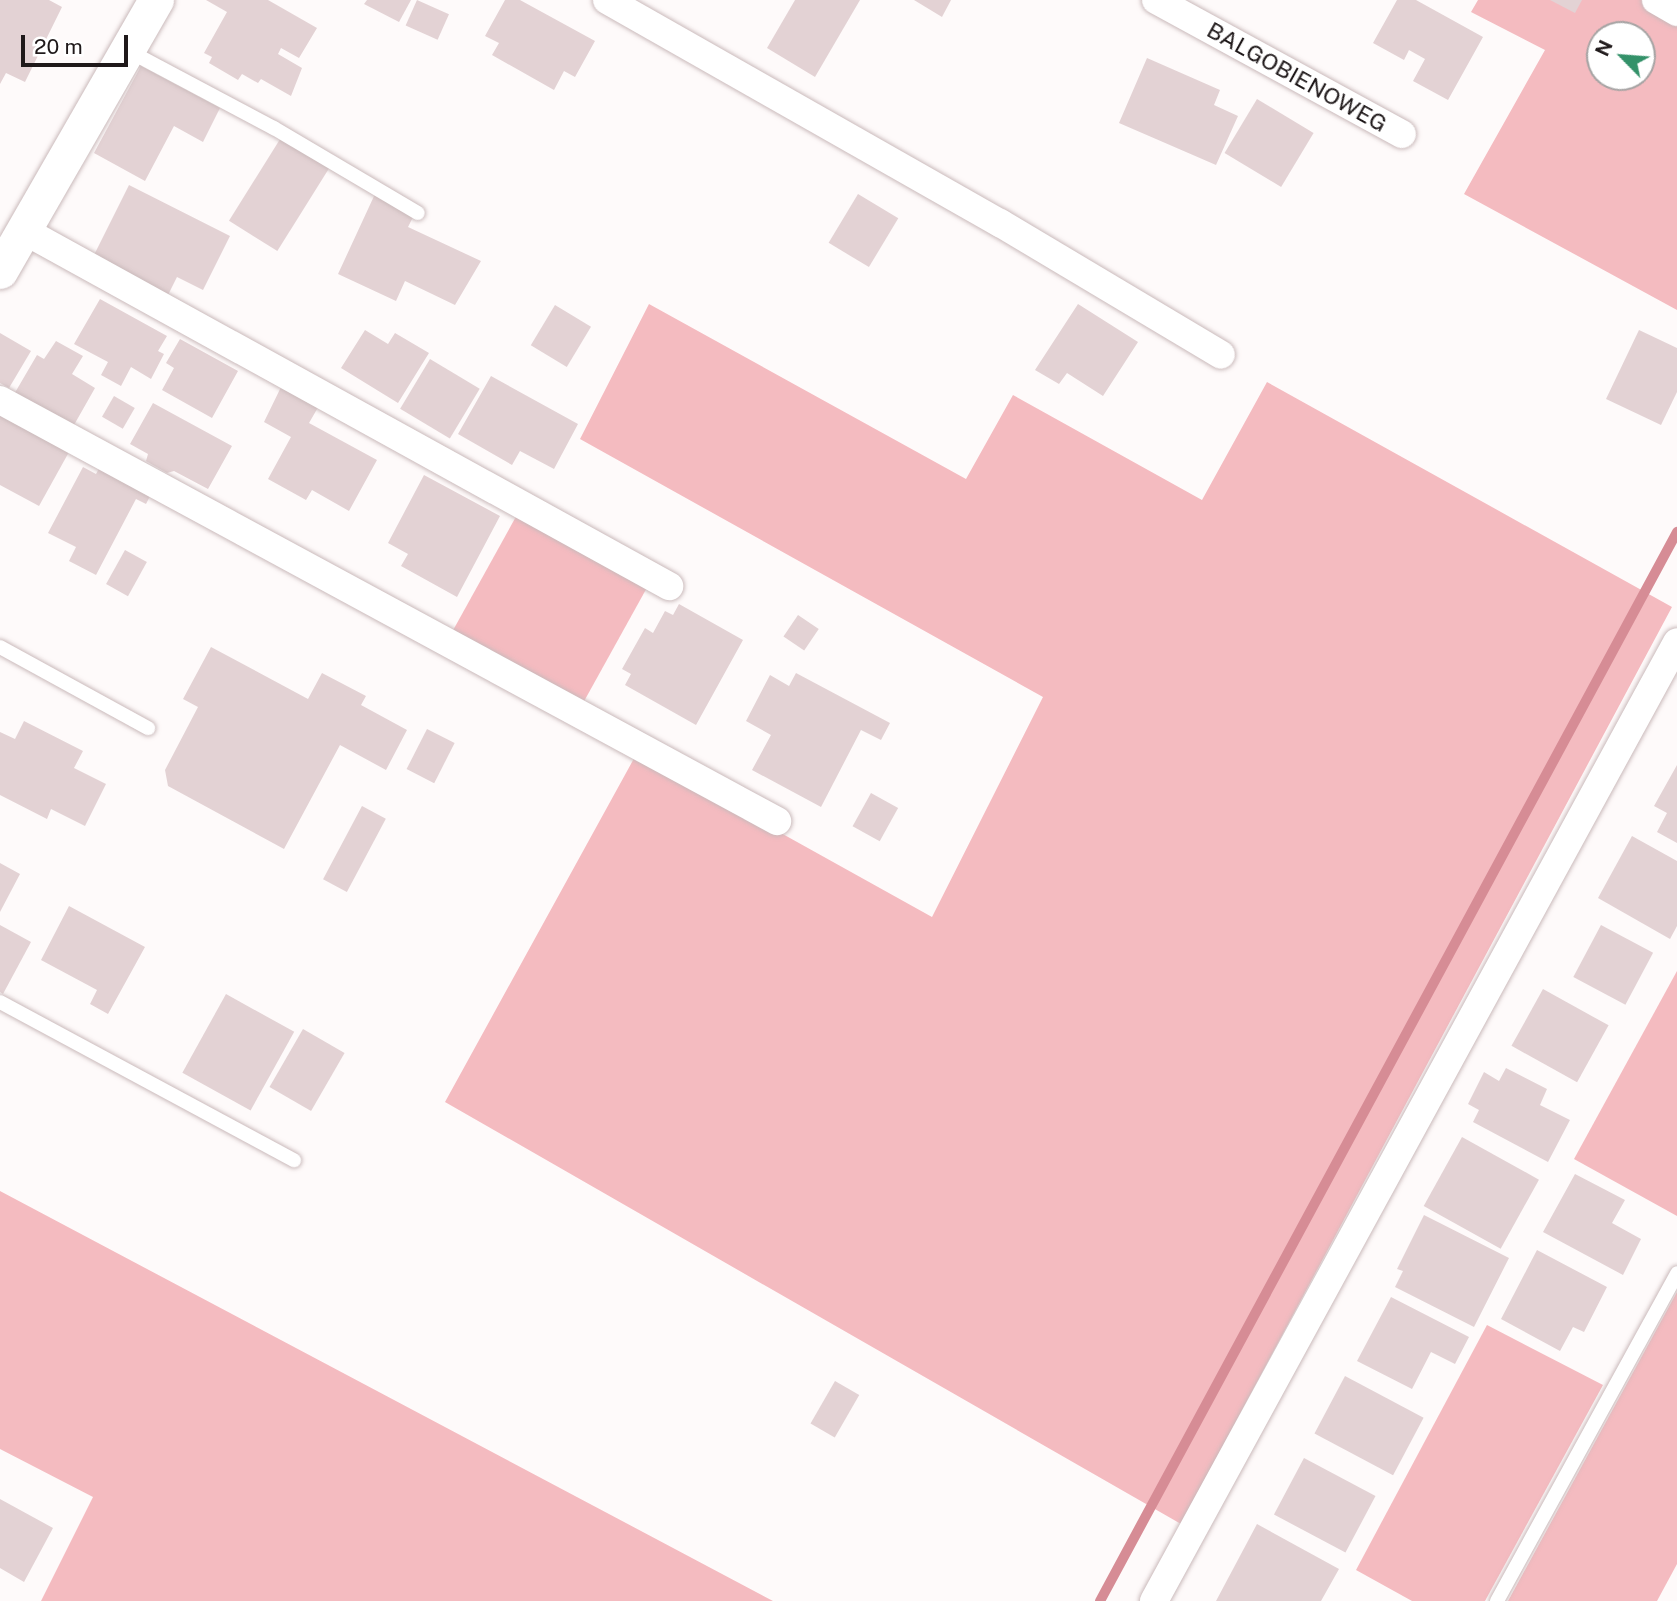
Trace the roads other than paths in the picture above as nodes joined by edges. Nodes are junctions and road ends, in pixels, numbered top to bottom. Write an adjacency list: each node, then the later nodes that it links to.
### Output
1 (156, 0): 6 (street)
2 (607, 0): 11 (street)
3 (1156, 0): 7 (street, BALGOBIENOWEG)
4 (1656, 0): 5 (street)
5 (1677, 12)
6 (127, 50): 8 (lane); 9 (street)
7 (1402, 134)
8 (418, 212)
9 (23, 230): 10 (street); 13 (street)
10 (0, 271)
11 (1221, 355)
12 (0, 400): 17 (street)
13 (669, 586)
14 (1677, 642): 21 (street)
15 (0, 647): 16 (lane)
16 (148, 728)
17 (777, 821)
18 (0, 1002): 19 (lane)
19 (294, 1160)
20 (1677, 1273): 22 (lane)
21 (1154, 1601)
22 (1497, 1601)

